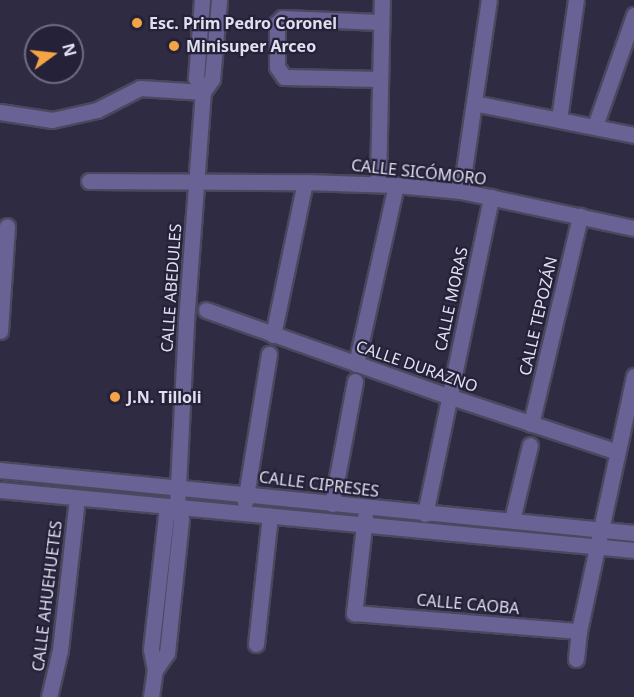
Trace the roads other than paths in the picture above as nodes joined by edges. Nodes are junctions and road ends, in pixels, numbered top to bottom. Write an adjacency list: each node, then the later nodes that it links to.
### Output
1 (202, 0): 9 (street)
2 (219, 0): 9 (street)
3 (382, 0): 7 (street)
4 (489, 0): 10 (street)
5 (576, 0): 12 (street)
6 (634, 15): 13 (street)
7 (381, 22): 8 (street); 8 (street)
8 (380, 79): 18 (street)
9 (203, 92): 11 (street); 15 (street, CALLE ABEDULES)
10 (474, 103): 12 (street); 20 (street)
11 (0, 112)
12 (559, 118): 13 (street)
13 (596, 126): 14 (street)
14 (634, 135)
15 (197, 180): 16 (street, CALLE SICÓMORO); 17 (street, CALLE SICÓMORO); 38 (street, CALLE ABEDULES)
16 (89, 181)
17 (305, 182): 18 (street, CALLE SICÓMORO); 28 (street)
18 (378, 184): 19 (street, CALLE SICÓMORO)
19 (396, 185): 20 (street, CALLE SICÓMORO); 30 (street)
20 (461, 191): 21 (street, CALLE SICÓMORO)
21 (491, 197): 22 (street, CALLE SICÓMORO); 33 (street, CALLE MORAS)
22 (580, 216): 24 (street, CALLE SICÓMORO); 34 (street, CALLE TEPOZÁN)
23 (7, 226): 25 (street)
24 (634, 228)
25 (3, 247): 27 (street)
26 (206, 310): 28 (street, CALLE DURAZNO)
27 (0, 331)
28 (273, 335): 30 (street, CALLE DURAZNO)
29 (269, 354): 40 (street)
30 (356, 364): 33 (street, CALLE DURAZNO)
31 (634, 376): 36 (street)
32 (355, 381): 42 (street)
33 (448, 396): 34 (street, CALLE DURAZNO); 46 (street, CALLE MORAS)
34 (531, 424): 36 (street, CALLE DURAZNO)
35 (530, 445): 48 (street)
36 (617, 452): 50 (street)
37 (0, 470): 38 (street, CALLE CIPRESES)
38 (178, 487): 40 (street, CALLE CIPRESES); 43 (street, CALLE ABEDULES)
39 (0, 490): 41 (street)
40 (247, 494): 42 (street, CALLE CIPRESES); 45 (street)
41 (77, 498): 43 (street); 57 (street, CALLE AHUEHUETES)
42 (332, 504): 44 (street, CALLE CIPRESES)
43 (177, 507): 45 (street); 58 (street, CALLE ABEDULES)
44 (366, 508): 46 (street, CALLE CIPRESES); 49 (street)
45 (244, 514): 47 (street)
46 (425, 514): 48 (street, CALLE CIPRESES)
47 (270, 516): 49 (street); 55 (street)
48 (512, 520): 50 (street, CALLE CIPRESES)
49 (364, 526): 52 (street); 54 (street, CALLE CAOBA)
50 (601, 531): 51 (street, CALLE CIPRESES); 52 (street)
51 (634, 533)
52 (598, 547): 53 (street); 54 (street)
53 (634, 550)
54 (579, 631): 56 (street)
55 (256, 644)
56 (576, 659)
57 (49, 697)
58 (152, 697)

